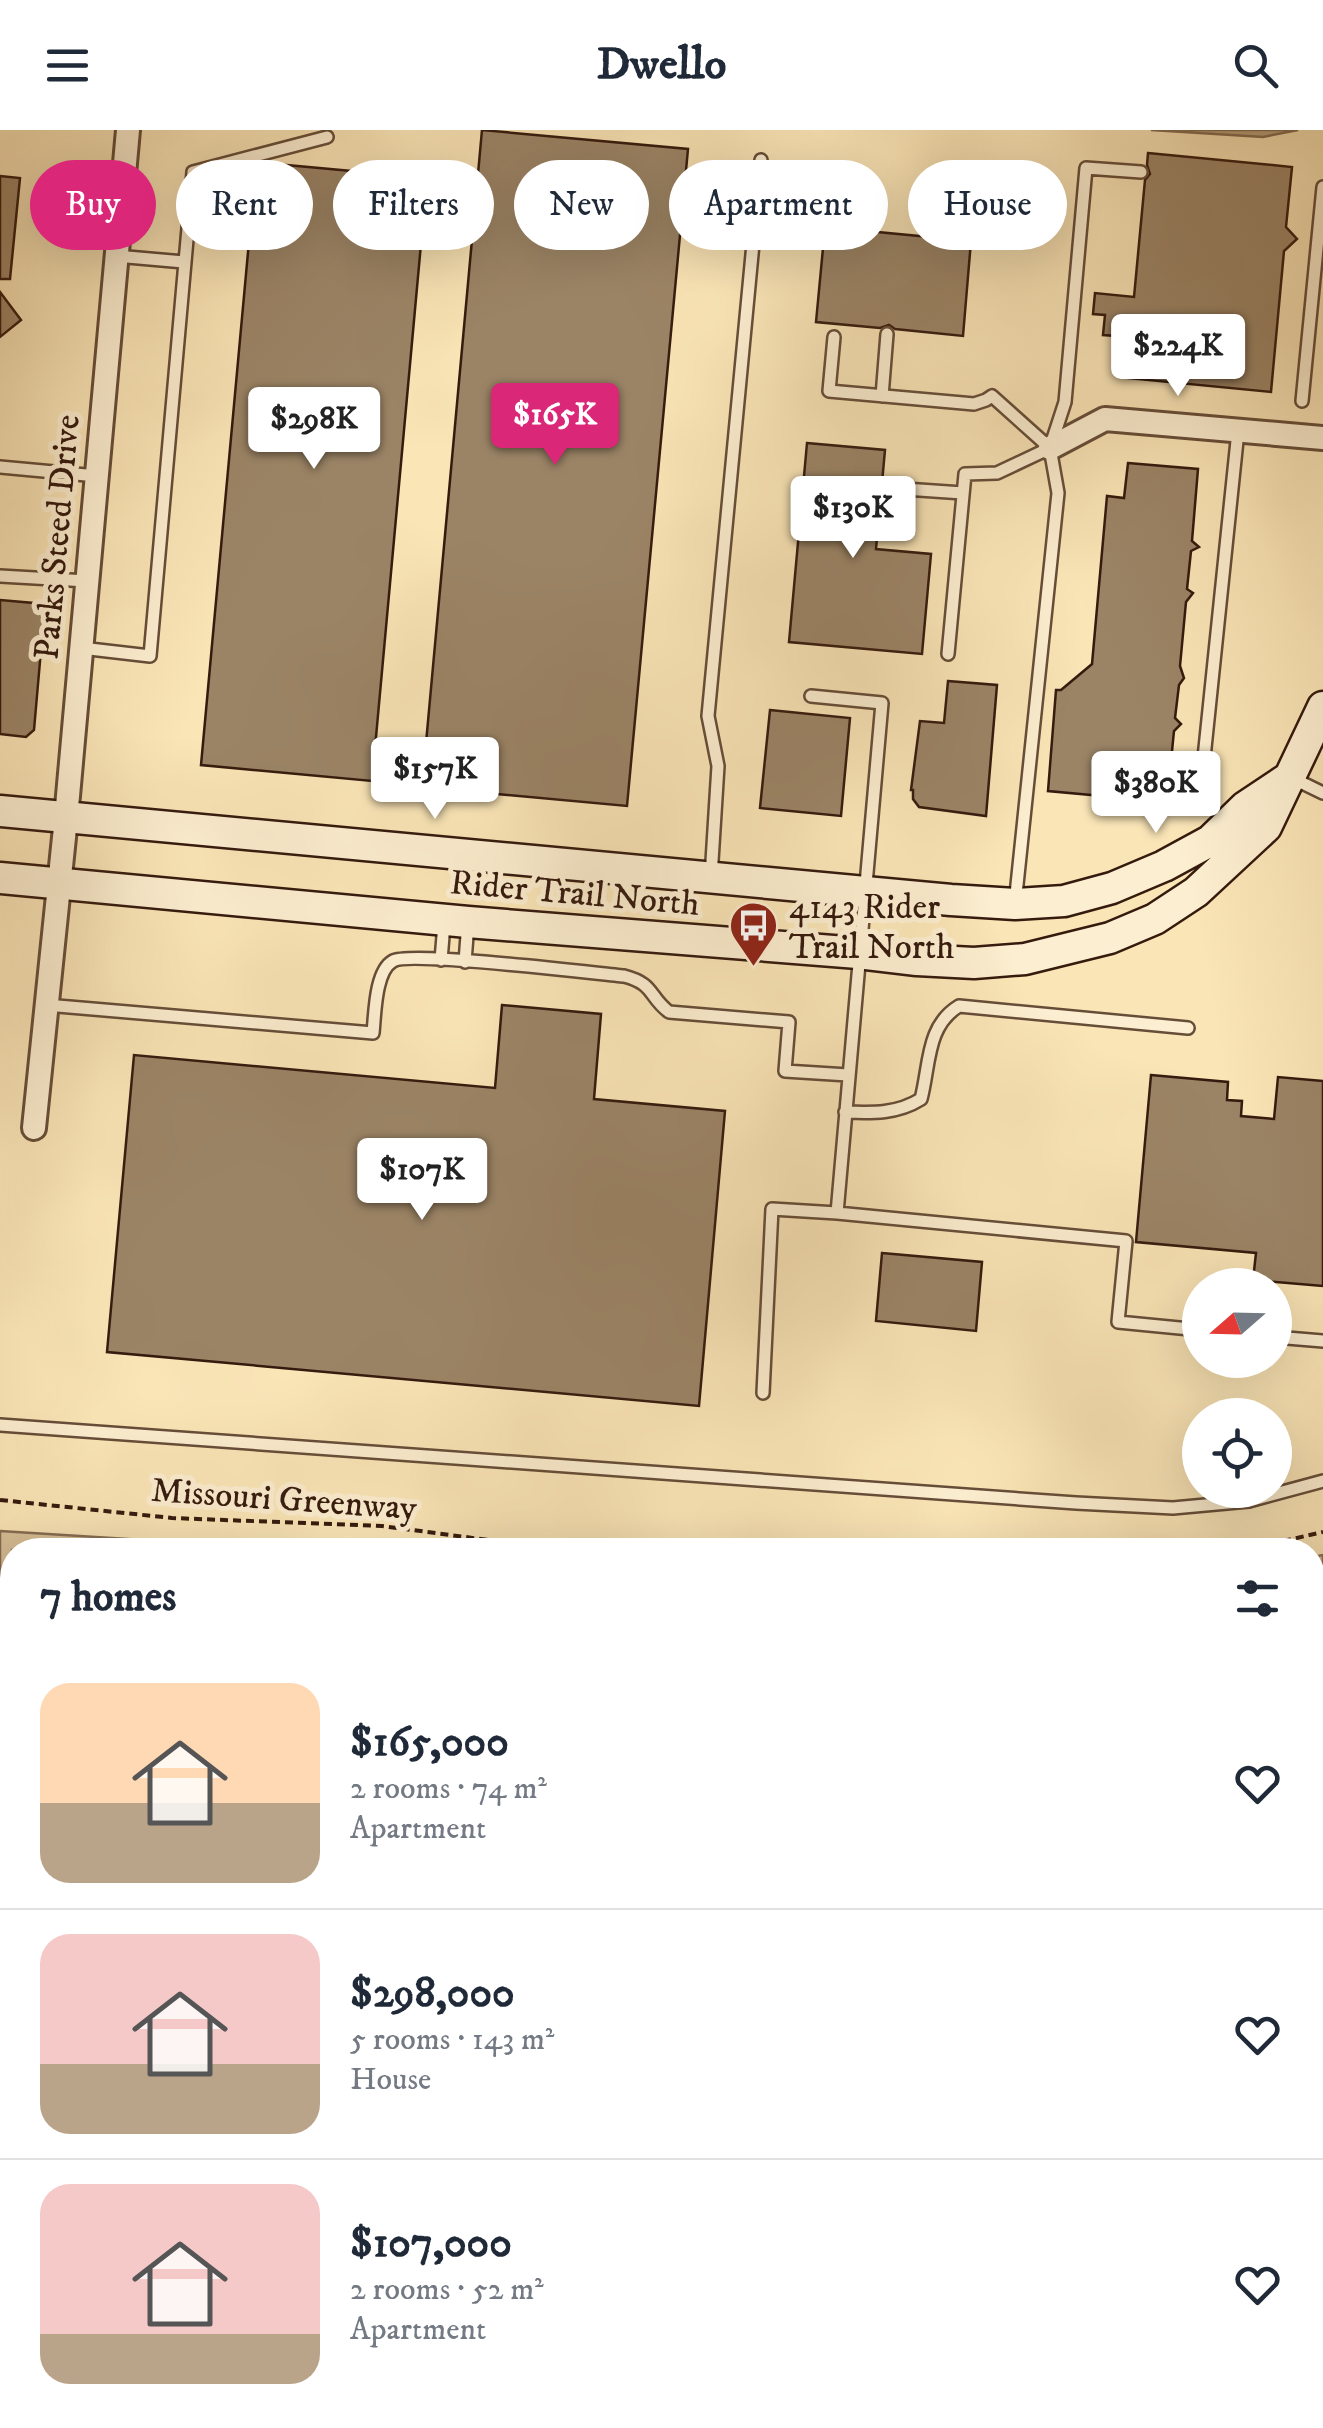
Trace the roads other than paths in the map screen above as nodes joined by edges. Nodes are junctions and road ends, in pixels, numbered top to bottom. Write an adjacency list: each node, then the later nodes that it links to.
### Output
1 (128, 130): 3 (street, Parks Steed Drive)
2 (327, 137): 9 (lane)
3 (125, 160)
4 (1141, 172): 16 (lane)
5 (1323, 187): 13 (lane)
6 (117, 250): 8 (street, Parks Steed Drive)
7 (752, 250): 34 (lane)
8 (116, 256): 9 (lane); 18 (street, Parks Steed Drive)
9 (184, 262): 23 (lane)
10 (887, 334): 12 (lane)
11 (834, 336): 12 (lane)
12 (882, 396): 16 (lane)
13 (1302, 400)
14 (1238, 431): 15 (street); 16 (street); 28 (lane)
15 (1323, 438)
16 (1050, 448): 20 (lane); 37 (lane)
17 (0, 468): 18 (lane)
18 (96, 476): 22 (street, Parks Steed Drive)
19 (890, 488): 20 (lane)
20 (963, 493): 24 (lane)
21 (0, 576): 22 (lane)
22 (87, 582): 23 (street, Parks Steed Drive)
23 (81, 648): 32 (street, Parks Steed Drive)
24 (948, 654)
25 (810, 696): 36 (lane)
26 (1323, 707): 27 (street)
27 (1290, 777): 29 (lane); 30 (street)
28 (1202, 778)
29 (1323, 793)
30 (1265, 805): 37 (street, Rider Trail North); 39 (street, Rider Trail North)
31 (0, 812): 32 (street, Rider Trail North)
32 (66, 818): 34 (street, Rider Trail North); 35 (street, Parks Steed Drive)
33 (0, 878): 35 (street, Rider Trail North)
34 (711, 878): 36 (street, Rider Trail North)
35 (58, 884): 38 (street, Rider Trail North); 42 (street, Parks Steed Drive)
36 (865, 892): 37 (street, Rider Trail North); 39 (lane)
37 (1015, 904)
38 (456, 921): 39 (street, Rider Trail North); 40 (lane); 41 (lane)
39 (858, 953): 44 (lane)
40 (441, 960): 41 (lane); 42 (lane)
41 (465, 962): 44 (lane)
42 (46, 1005): 46 (street, Parks Steed Drive)
43 (1188, 1028): 45 (lane)
44 (848, 1075): 45 (lane)
45 (845, 1112): 47 (lane)
46 (34, 1128)
47 (837, 1213): 48 (lane); 51 (lane)
48 (1182, 1328)
49 (1292, 1338): 50 (lane)
50 (1323, 1341)
51 (763, 1394)
52 (0, 1424): 53 (lane)
53 (1323, 1482)

